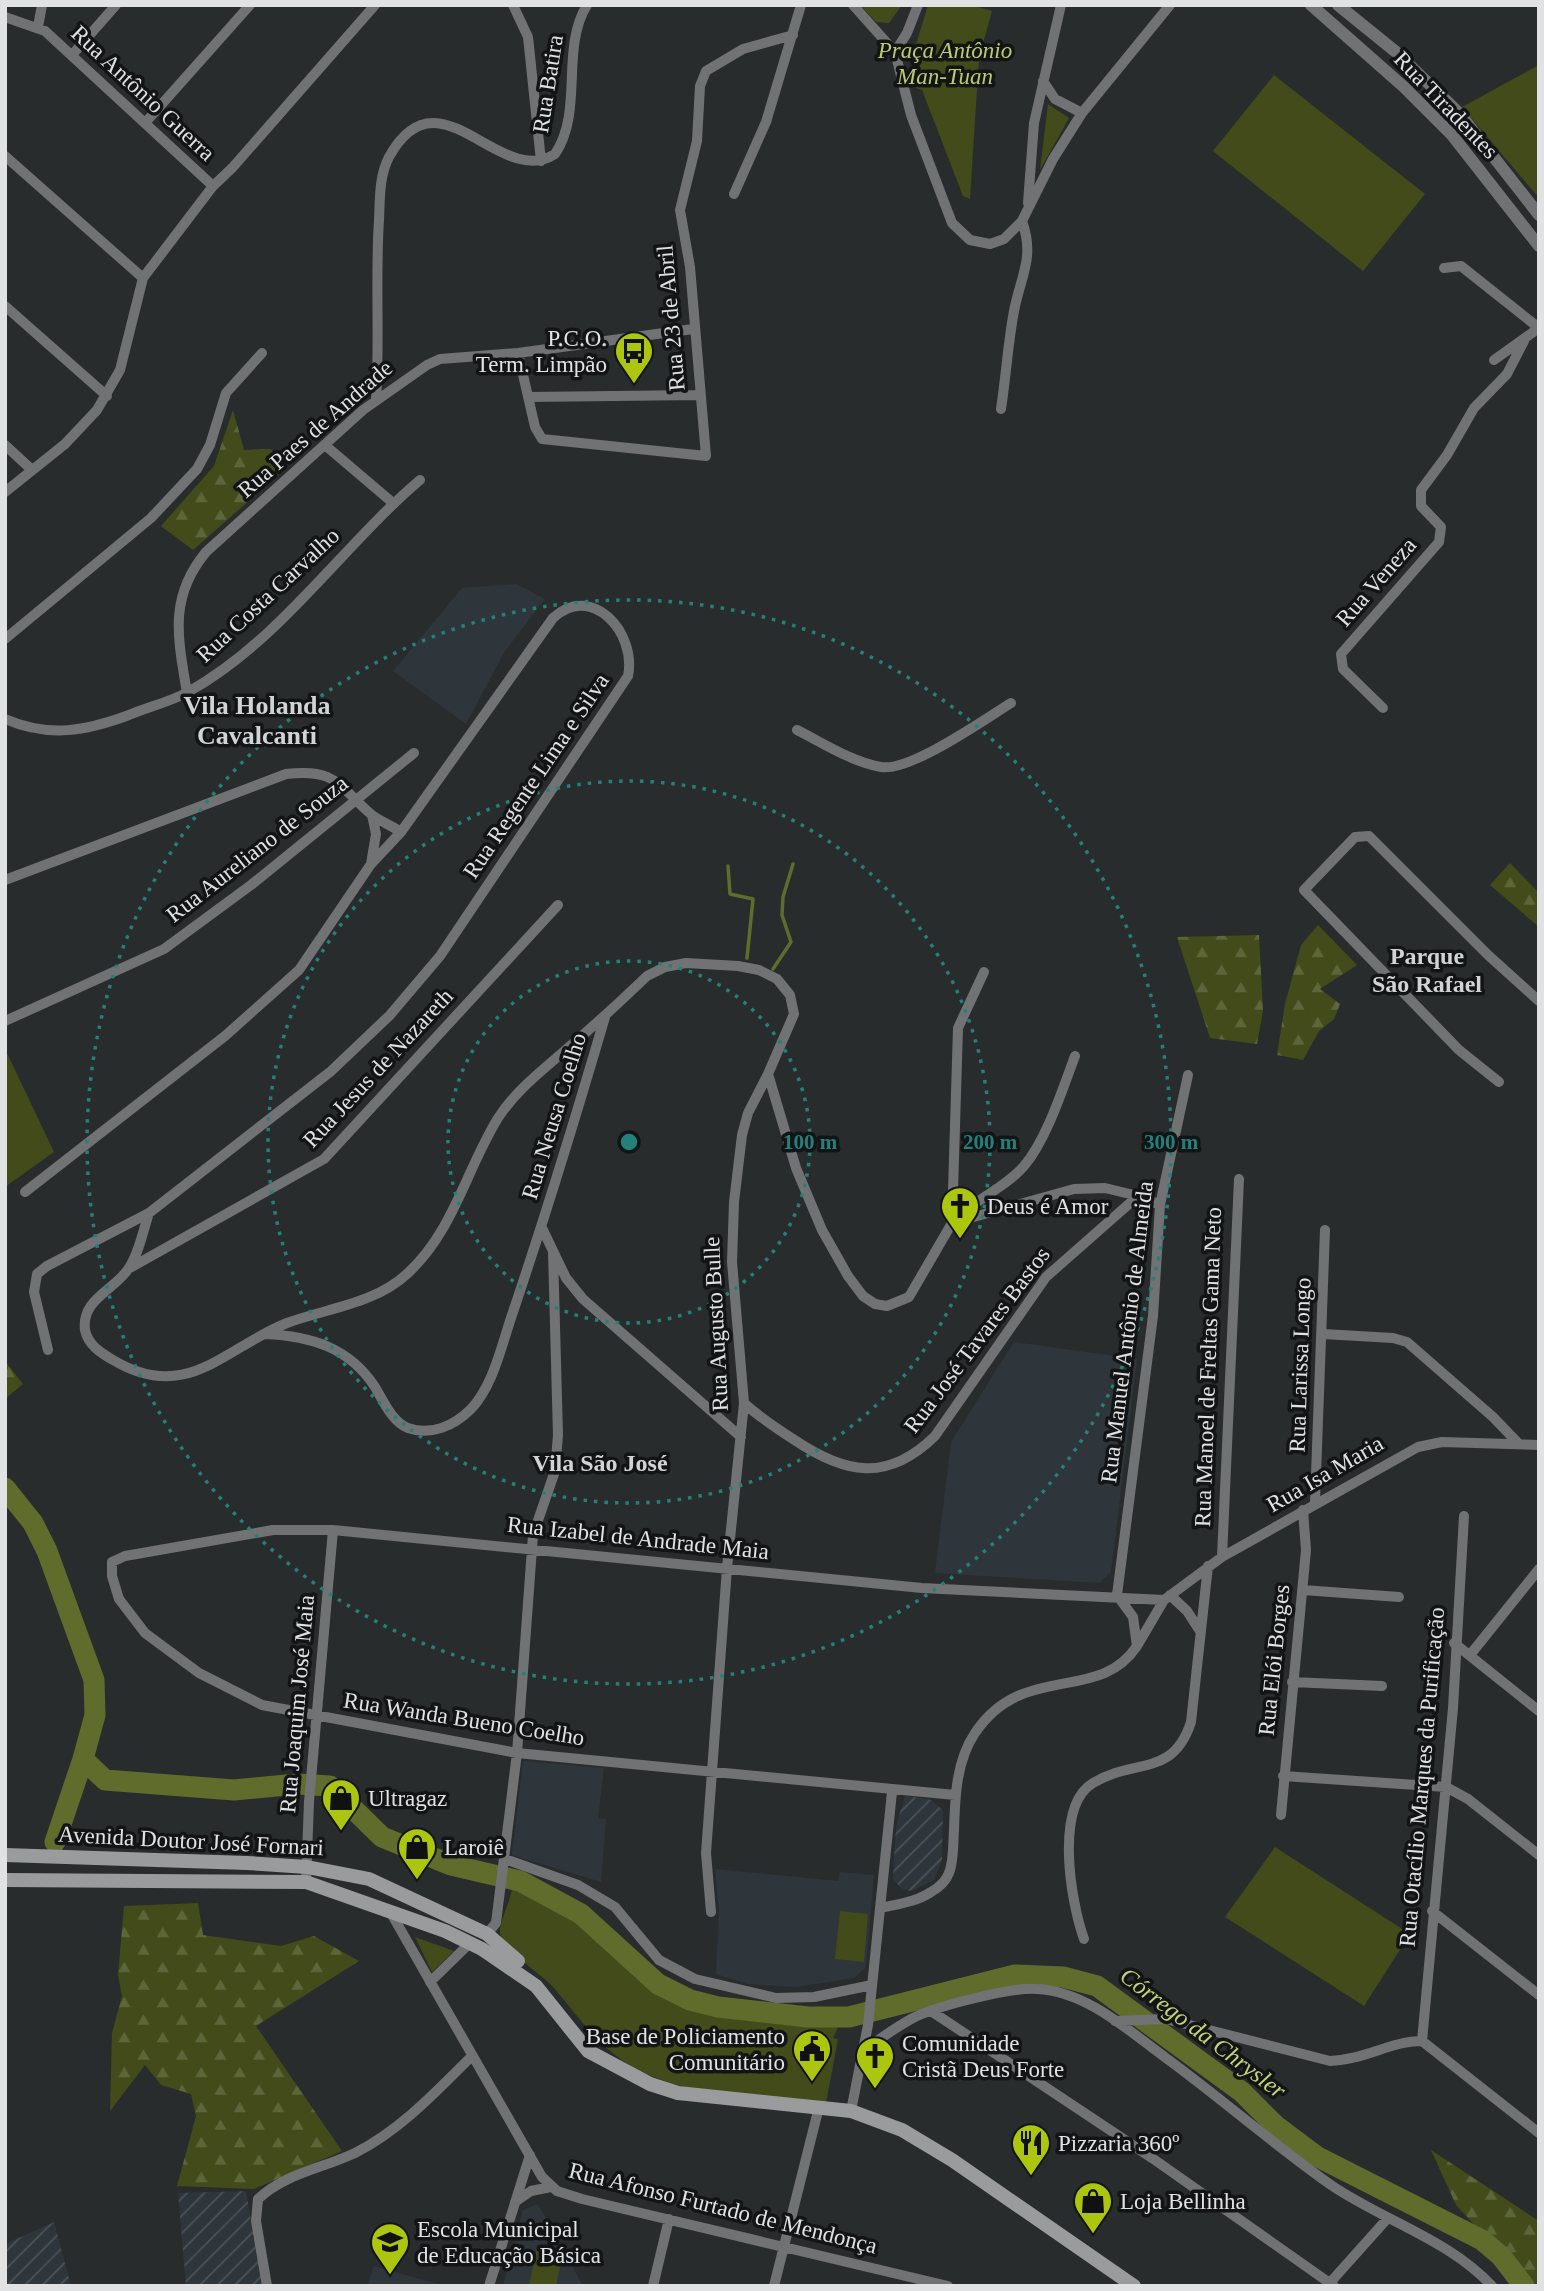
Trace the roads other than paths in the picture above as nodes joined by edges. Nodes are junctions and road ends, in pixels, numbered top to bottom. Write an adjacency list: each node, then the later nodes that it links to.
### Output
1 (42, 5): 15 (street)
2 (116, 5): 20 (street)
3 (250, 5): 24 (street)
4 (376, 5): 31 (street)
5 (513, 5): 29 (street)
6 (587, 5): 29 (street, Rua Batira)
7 (802, 5): 17 (street)
8 (853, 5): 19 (street)
9 (918, 5): 19 (street)
10 (1061, 5): 21 (street)
11 (1170, 5): 22 (street)
12 (1311, 5): 18 (street, Rua Tiradentes)
13 (1338, 5): 16 (street, Rua Tiradentes)
14 (5, 17): 15 (street, Rua Antônio Guerra)
15 (38, 27): 20 (street, Rua Antônio Guerra)
16 (1365, 28): 18 (street); 23 (street, Rua Tiradentes)
17 (793, 35): 32 (street); 42 (street, Rua 23 de Abril)
18 (1348, 37): 25 (street, Rua Tiradentes)
19 (895, 52): 36 (street)
20 (72, 55): 24 (street, Rua Antônio Guerra)
21 (1044, 81): 22 (street); 34 (street)
22 (1082, 113): 34 (street)
23 (1460, 114): 25 (street); 26 (street, Rua Tiradentes)
24 (145, 123): 31 (street, Rua Antônio Guerra)
25 (1441, 125): 27 (street, Rua Tiradentes)
26 (1470, 125): 27 (street); 30 (street, Rua Tiradentes)
27 (1451, 135): 33 (street, Rua Tiradentes)
28 (5, 156): 39 (street)
29 (541, 161): 50 (street)
30 (1516, 184): 33 (street); 35 (street, Rua Tiradentes)
31 (213, 186): 39 (street)
32 (734, 194)
33 (1500, 196): 37 (street, Rua Tiradentes)
34 (1031, 197): 36 (street)
35 (1539, 215)
36 (1022, 221): 51 (street)
37 (1539, 246)
38 (1444, 268): 41 (street)
39 (143, 278): 48 (street)
40 (5, 306): 48 (street)
41 (1539, 328): 43 (street)
42 (693, 329): 45 (street, Rua Paes de Andrade); 47 (street, Rua 23 de Abril)
43 (1524, 341): 46 (street); 61 (street, Rua Veneza)
44 (262, 353): 58 (street)
45 (518, 353): 49 (street); 50 (street, Rua Paes de Andrade)
46 (1494, 360)
47 (699, 395): 49 (street); 49 (street, Rua 23 de Abril)
48 (107, 396): 54 (street)
49 (528, 397)
50 (376, 400): 53 (street, Rua Paes de Andrade)
51 (1001, 409)
52 (5, 445): 54 (street)
53 (326, 446): 57 (street); 59 (street, Rua Paes de Andrade)
54 (32, 470): 56 (street)
55 (419, 480): 57 (street, Rua Costa Carvalho)
56 (5, 492)
57 (393, 503): 59 (street, Rua Costa Carvalho)
58 (5, 639)
59 (187, 693): 62 (street, Rua Costa Carvalho)
60 (1011, 703): 63 (street)
61 (1383, 708)
62 (5, 719)
63 (797, 730)
64 (414, 753): 65 (street, Rua Aureliano de Souza)
65 (355, 797): 66 (street); 69 (street); 74 (street, Rua Aureliano de Souza)
66 (372, 815): 67 (street); 68 (street)
67 (401, 832): 68 (street, Rua Regente Lima e Silva); 83 (street, Rua Regente Lima e Silva)
68 (371, 864): 80 (street, Rua Regente Lima e Silva)
69 (5, 880)
70 (558, 905): 88 (street, Rua Jesus de Nazareth)
71 (984, 972): 84 (street)
72 (1539, 1000): 78 (street)
73 (606, 1016): 76 (street, Rua Jesus de Nazareth); 85 (street, Rua Neusa Coelho); 89 (street, Rua Jesus de Nazareth)
74 (5, 1021)
75 (1075, 1056): 84 (street)
76 (768, 1074): 84 (street); 92 (street, Rua Augusto Bulle)
77 (1188, 1075): 82 (street, Rua Manuel Antônio de Almeida)
78 (1499, 1082)
79 (1239, 1179): 101 (street, Rua Manoel de Freltas Gama Neto)
80 (25, 1192)
81 (1138, 1196): 82 (street); 84 (street); 92 (street, Rua José Tavares Bastos)
82 (1160, 1205): 107 (street, Rua Manuel Antônio de Almeida)
83 (149, 1213): 88 (street, Rua Jesus de Nazareth); 91 (street, Rua Regente Lima e Silva)
84 (952, 1223)
85 (542, 1228): 87 (street); 89 (street, Rua Neusa Coelho)
86 (1325, 1230): 90 (street, Rua Larissa Longo)
87 (553, 1252): 93 (street); 100 (street)
88 (128, 1269): 89 (street, Rua Jesus de Nazareth)
89 (263, 1334)
90 (1323, 1334): 94 (street); 96 (street, Rua Larissa Longo)
91 (48, 1350)
92 (744, 1403): 93 (street, Rua Augusto Bulle)
93 (740, 1437): 103 (street, Rua Augusto Bulle)
94 (1518, 1443): 95 (street, Rua Isa Maria); 96 (street, Rua Isa Maria)
95 (1539, 1445)
96 (1315, 1502): 97 (street, Rua Isa Maria)
97 (1303, 1510): 101 (street, Rua Isa Maria); 106 (street, Rua Elói Borges)
98 (1464, 1516): 111 (street, Rua Otacílio Marques da Purificação)
99 (333, 1530): 100 (street, Rua Izabel de Andrade Maia); 105 (street, Rua Izabel de Andrade Maia); 117 (street, Rua Joaquim José Maia)
100 (532, 1549): 103 (street, Rua Izabel de Andrade Maia); 118 (street)
101 (1222, 1557): 102 (street, Rua Isa Maria)
102 (1208, 1566): 108 (street, Rua Isa Maria); 110 (street)
103 (727, 1568): 107 (street, Rua Izabel de Andrade Maia); 119 (street, Rua Augusto Bulle)
104 (1539, 1569): 113 (street)
105 (111, 1570): 117 (street, Rua Wanda Bueno Coelho)
106 (1303, 1590): 109 (street); 114 (street, Rua Elói Borges)
107 (1117, 1595): 108 (street, Rua Izabel de Andrade Maia); 112 (street)
108 (1167, 1597): 110 (street); 112 (street)
109 (1399, 1597)
110 (1200, 1631): 137 (street)
111 (1454, 1643): 113 (street); 121 (street, Rua Otacílio Marques da Purificação)
112 (1137, 1646): 123 (street)
113 (1470, 1655): 116 (street)
114 (1292, 1682): 115 (street); 120 (street, Rua Elói Borges)
115 (1382, 1686)
116 (1539, 1711)
117 (318, 1717): 118 (street, Rua Wanda Bueno Coelho); 128 (street, Rua Joaquim José Maia)
118 (517, 1754): 119 (street, Rua Wanda Bueno Coelho); 127 (street)
119 (712, 1771): 122 (street, Rua Wanda Bueno Coelho); 133 (street, Rua Augusto Bulle)
120 (1283, 1776): 121 (street); 124 (street, Rua Elói Borges)
121 (1446, 1787): 126 (street); 132 (street, Rua Otacílio Marques da Purificação)
122 (892, 1792): 123 (street, Rua Wanda Bueno Coelho); 131 (street)
123 (955, 1795): 131 (street)
124 (1281, 1815)
125 (5, 1855): 128 (main road, Avenida Doutor José Fornari)
126 (1539, 1856)
127 (504, 1863): 136 (street); 140 (street)
128 (307, 1867): 130 (street, Rua Joaquim José Maia); 136 (main road, Avenida Doutor José Fornari)
129 (5, 1880): 130 (main road, Avenida Doutor José Fornari)
130 (306, 1882): 134 (main road, Avenida Doutor José Fornari)
131 (881, 1908): 140 (street)
132 (1432, 1911): 141 (street); 145 (street, Rua Otacílio Marques da Purificação)
133 (711, 1912)
134 (391, 1913): 135 (main road, Avenida Doutor José Fornari); 139 (street, Rua Afonso Furtado de Mendonça)
135 (445, 1931): 136 (main road); 138 (main road)
136 (487, 1934): 142 (main road, Avenida Doutor José Fornari)
137 (1084, 1939)
138 (470, 1943): 139 (street); 142 (main road)
139 (430, 1982): 147 (street, Rua Afonso Furtado de Mendonça)
140 (872, 1985): 146 (street)
141 (1539, 1995)
142 (555, 2007): 148 (main road)
143 (931, 2011): 144 (street); 146 (street); 157 (street)
144 (1115, 2021): 145 (street); 155 (street)
145 (1422, 2041): 150 (street)
146 (864, 2050): 149 (street)
147 (471, 2057): 151 (street, Rua Afonso Furtado de Mendonça); 158 (street)
148 (819, 2107): 149 (main road); 156 (street)
149 (851, 2111): 163 (main road)
150 (1539, 2133)
151 (530, 2155): 152 (street, Rua Afonso Furtado de Mendonça); 153 (street)
152 (551, 2187): 153 (street); 154 (street, Rua Afonso Furtado de Mendonça)
153 (515, 2202): 159 (street)
154 (669, 2219): 156 (street, Rua Afonso Furtado de Mendonça); 160 (street)
155 (1387, 2219): 157 (street); 164 (street)
156 (785, 2246): 161 (street); 162 (street, Rua Afonso Furtado de Mendonça)
157 (1330, 2285)
158 (267, 2286)
159 (489, 2286)
160 (653, 2286)
161 (775, 2286)
162 (948, 2286)
163 (1134, 2286)
164 (1492, 2286)

